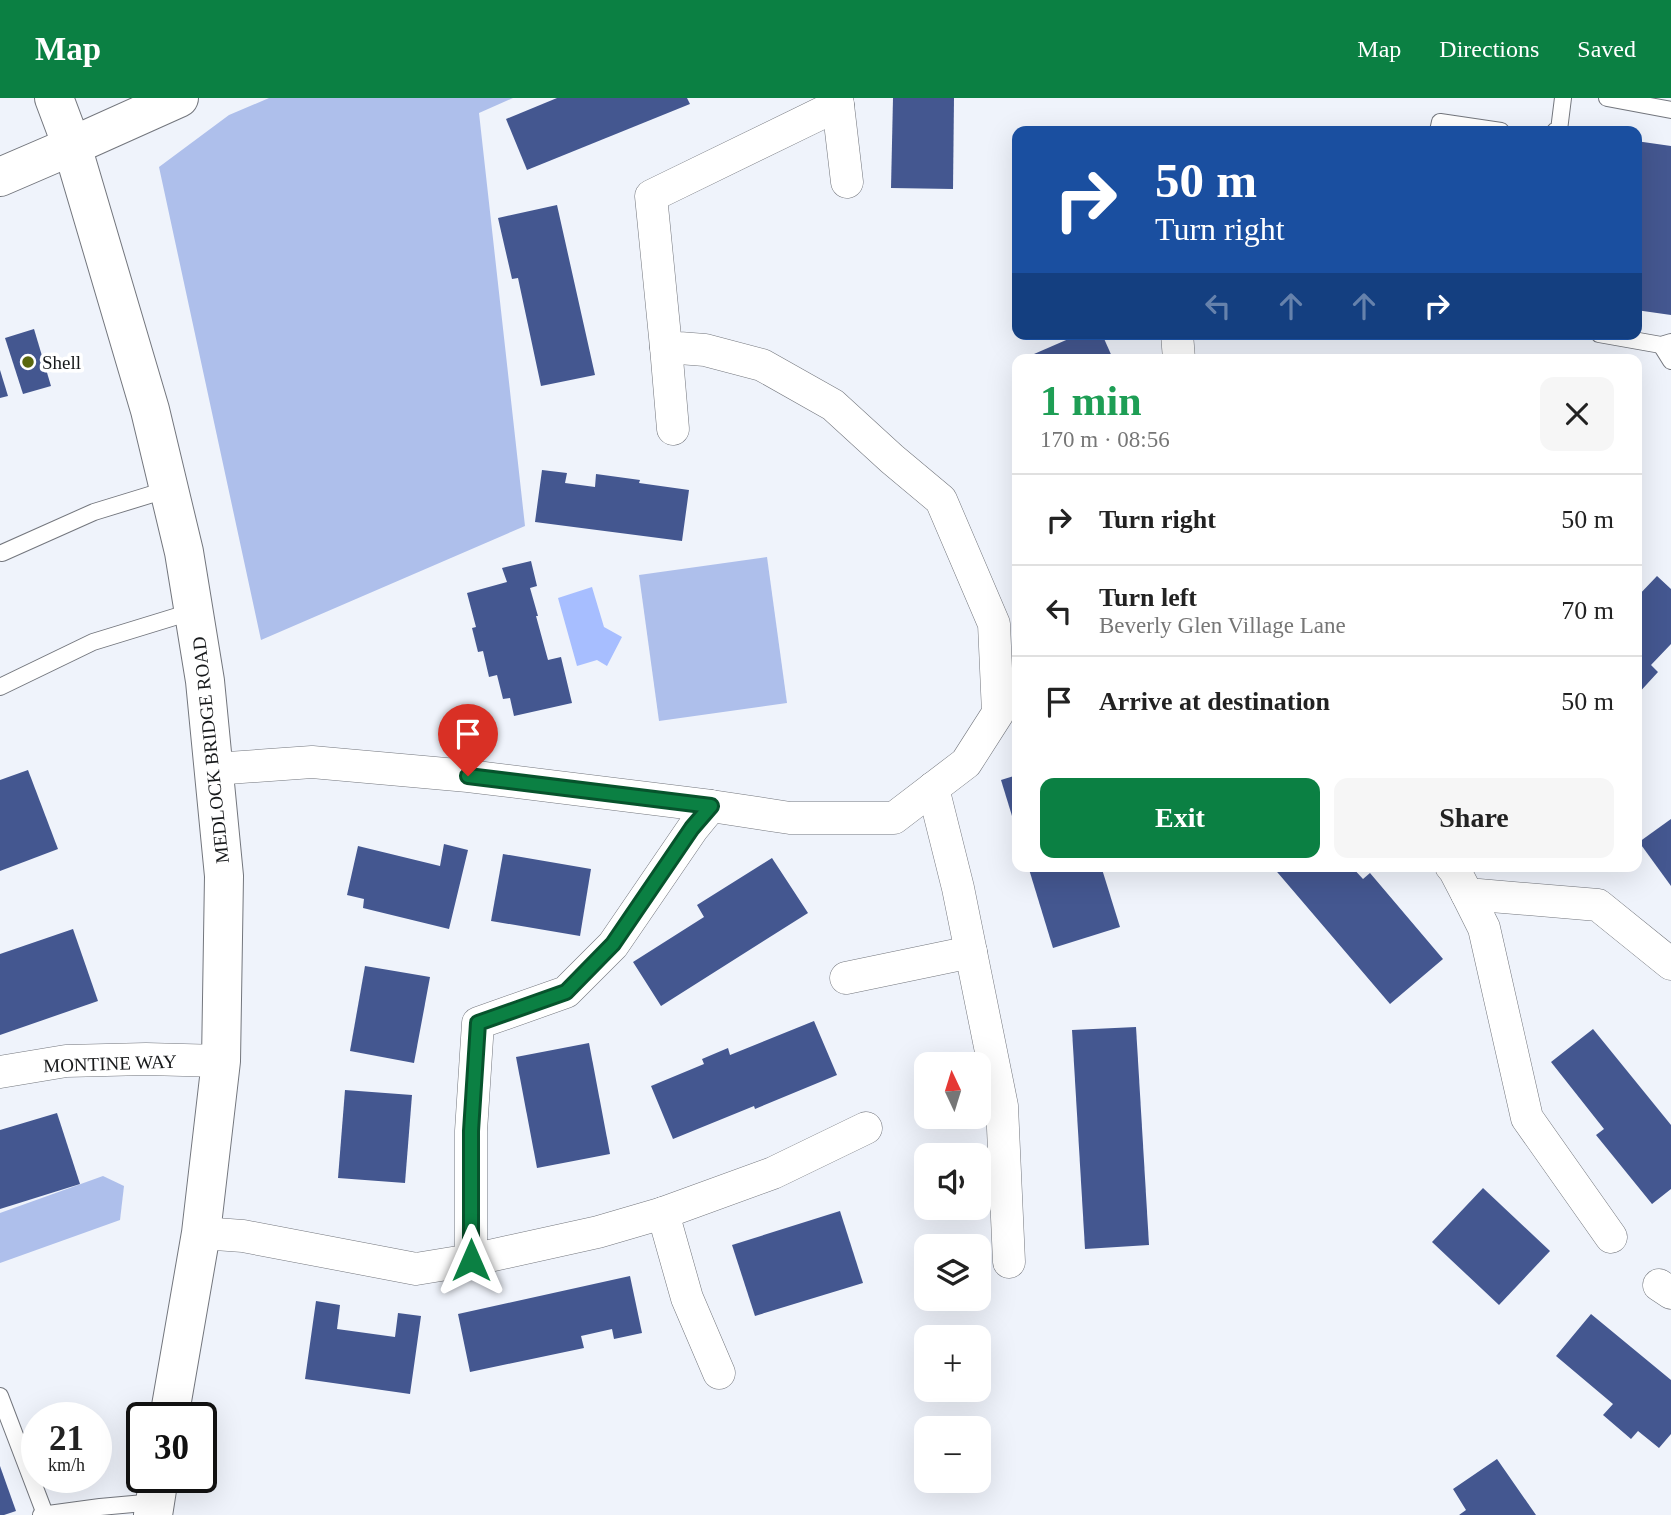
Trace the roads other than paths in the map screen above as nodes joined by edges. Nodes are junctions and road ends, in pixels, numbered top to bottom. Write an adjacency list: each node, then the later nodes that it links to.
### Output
1 (54, 98): 10 (main road, MEDLOCK BRIDGE ROAD)
2 (179, 98): 10 (main road)
3 (1563, 98): 9 (lane)
4 (1607, 98): 6 (lane)
5 (838, 102): 12 (street); 15 (street)
6 (1671, 110)
7 (1439, 126): 8 (lane)
8 (1467, 126)
9 (1560, 126)
10 (72, 146): 11 (main road); 18 (main road, MEDLOCK BRIDGE ROAD)
11 (0, 177)
12 (847, 182)
13 (1640, 340): 14 (lane)
14 (1666, 344): 16 (lane)
15 (666, 347): 17 (street); 22 (street)
16 (1671, 361)
17 (673, 429)
18 (169, 489): 19 (lane); 20 (main road, MEDLOCK BRIDGE ROAD)
19 (2, 553)
20 (194, 611): 21 (lane); 23 (main road, MEDLOCK BRIDGE ROAD)
21 (0, 687)
22 (1007, 713): 24 (street)
23 (214, 769): 25 (street); 31 (main road, MEDLOCK BRIDGE ROAD)
24 (933, 788): 25 (street); 28 (street)
25 (711, 806): 37 (street)
26 (1456, 872): 27 (street)
27 (1467, 894): 29 (street); 36 (street)
28 (971, 952): 30 (street); 38 (street)
29 (1671, 964)
30 (846, 978)
31 (221, 1061): 32 (street, MONTINE WAY); 35 (main road, MEDLOCK BRIDGE ROAD)
32 (0, 1072)
33 (866, 1128): 34 (street)
34 (663, 1213): 37 (street); 39 (street)
35 (201, 1233): 37 (street); 41 (main road, MEDLOCK BRIDGE ROAD)
36 (1611, 1237)
37 (471, 1260)
38 (1009, 1262)
39 (719, 1373)
40 (0, 1396): 43 (lane)
41 (172, 1402)
42 (155, 1498): 43 (lane)
43 (43, 1514)

